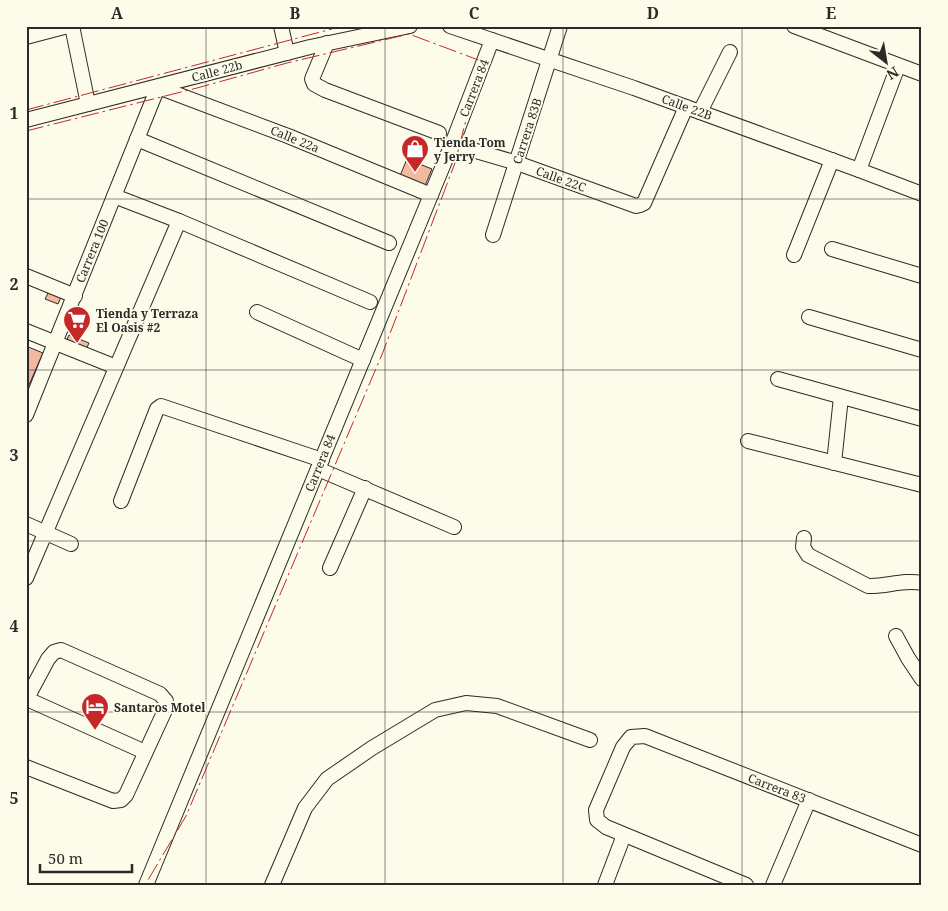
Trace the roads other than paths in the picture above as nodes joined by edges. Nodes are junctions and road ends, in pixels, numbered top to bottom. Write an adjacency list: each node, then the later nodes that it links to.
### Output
1 (68, 26): 9 (street)
2 (72, 26): 17 (street)
3 (281, 26): 12 (street)
4 (410, 26): 10 (street, Calle 22b)
5 (450, 26): 8 (street, Calle 22B)
6 (560, 26): 13 (street, Carrera 83B)
7 (794, 26): 14 (street)
8 (489, 34): 13 (street, Calle 22B); 23 (street, Carrera 84)
9 (26, 37)
10 (327, 43): 12 (street, Calle 22b); 21 (street)
11 (730, 52): 19 (street)
12 (287, 53): 16 (street, Calle 22b)
13 (549, 61): 18 (street, Calle 22B); 25 (street, Carrera 83B)
14 (898, 66): 15 (street); 26 (street)
15 (922, 74)
16 (158, 87): 17 (street, Calle 22b); 22 (street, Carrera 100); 28 (street, Calle 22a)
17 (88, 104): 20 (street, Calle 22b)
18 (686, 107): 19 (street, Calle 22B); 25 (street, Calle 22C)
19 (700, 112): 24 (street, Calle 22B)
20 (26, 120)
21 (438, 133)
22 (137, 139): 29 (street, Carrera 100); 32 (street)
23 (452, 144): 25 (street, Calle 22C); 28 (street, Carrera 84)
24 (832, 160): 26 (street, Calle 22B); 34 (street)
25 (517, 163): 31 (street, Carrera 83B)
26 (859, 170): 27 (street, Calle 22B)
27 (922, 194)
28 (431, 195): 44 (street, Carrera 84)
29 (114, 196): 30 (street); 37 (street, Carrera 100)
30 (179, 221): 38 (street); 45 (street)
31 (493, 235)
32 (389, 243)
33 (832, 249): 36 (street)
34 (794, 255)
35 (26, 276): 37 (street)
36 (922, 276)
37 (75, 296): 42 (street, Carrera 100)
38 (370, 302)
39 (257, 312): 44 (street)
40 (809, 317): 43 (street)
41 (26, 331): 42 (street)
42 (56, 342): 45 (street); 48 (street, Carrera 100)
43 (922, 350)
44 (363, 360): 52 (street, Carrera 84)
45 (116, 367): 58 (street)
46 (778, 379): 47 (street)
47 (841, 397): 49 (street); 51 (street)
48 (26, 415)
49 (922, 419)
50 (748, 441): 51 (street)
51 (834, 463): 53 (street)
52 (320, 464): 54 (street); 55 (street); 73 (street, Carrera 84)
53 (922, 485)
54 (365, 488): 57 (street); 61 (street)
55 (121, 501)
56 (26, 524): 58 (street)
57 (454, 527)
58 (46, 533): 60 (street); 62 (street)
59 (804, 538): 63 (street)
60 (71, 544)
61 (330, 568)
62 (26, 578)
63 (922, 582)
64 (896, 636): 65 (street)
65 (922, 679)
66 (27, 700): 68 (street); 68 (street)
67 (590, 740): 74 (street)
68 (145, 752): 69 (street)
69 (26, 767)
70 (809, 800): 71 (street, Carrera 83); 72 (street, Carrera 83); 77 (street)
71 (624, 835): 75 (street); 76 (street)
72 (922, 845)
73 (146, 885)
74 (272, 885)
75 (605, 885)
76 (746, 885)
77 (773, 885)

